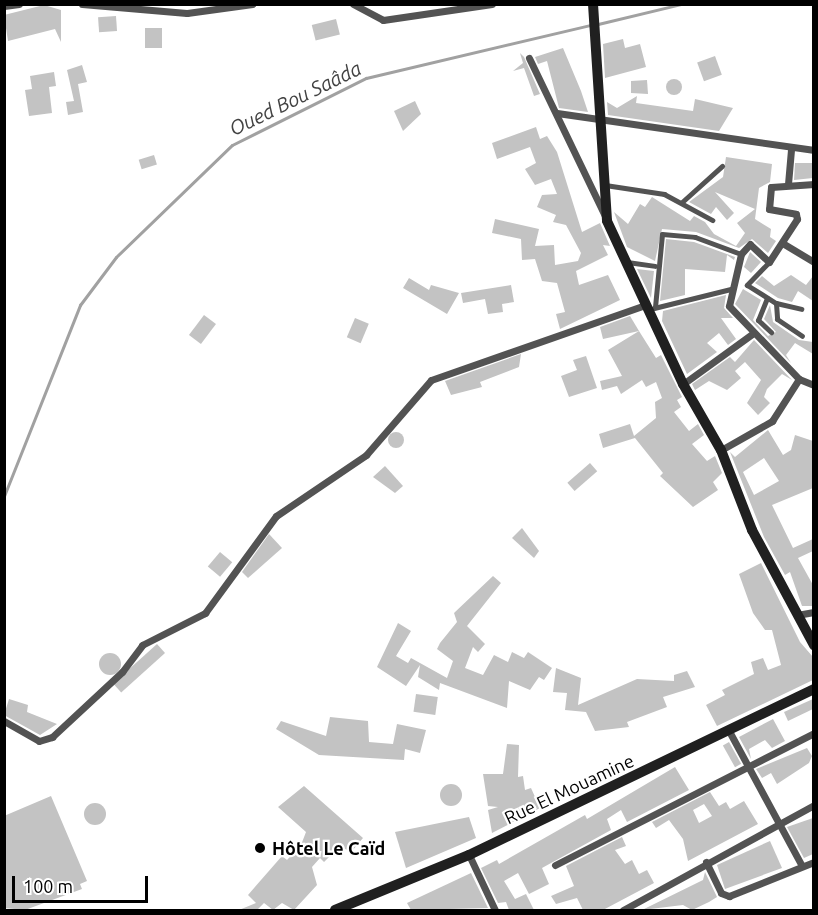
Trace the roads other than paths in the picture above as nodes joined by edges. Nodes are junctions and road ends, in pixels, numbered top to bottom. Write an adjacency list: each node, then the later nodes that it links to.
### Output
1 (19, 4): 7 (street)
2 (82, 4): 3 (street)
3 (252, 4)
4 (353, 4): 5 (street)
5 (492, 4)
6 (593, 4): 10 (main road)
7 (4, 6)
8 (529, 58): 9 (street)
9 (557, 113): 10 (street); 19 (street)
10 (599, 118): 11 (street); 16 (main road)
11 (790, 147): 12 (street); 14 (street)
12 (813, 150)
13 (722, 166): 17 (street)
14 (788, 184): 15 (street); 20 (street)
15 (813, 184)
16 (605, 185): 17 (street); 19 (main road)
17 (682, 202): 18 (street)
18 (712, 220)
19 (607, 221): 22 (main road)
20 (784, 244): 23 (street); 24 (street)
21 (741, 254): 23 (street); 25 (street); 26 (street)
22 (624, 262): 25 (street); 29 (main road)
23 (769, 262): 27 (street)
24 (813, 262)
25 (655, 266): 29 (street)
26 (731, 289): 29 (street); 32 (street)
27 (767, 298): 28 (street); 31 (street)
28 (776, 303): 30 (street); 33 (street)
29 (649, 308): 35 (main road); 42 (street)
30 (801, 309)
31 (771, 332)
32 (752, 334): 34 (street); 35 (street)
33 (802, 336)
34 (799, 379): 36 (street); 37 (street)
35 (683, 384): 37 (main road)
36 (813, 385)
37 (721, 450): 39 (main road)
38 (813, 612): 39 (street)
39 (797, 615): 40 (main road)
40 (813, 645)
41 (813, 689): 43 (main road, Rue El Mouamine)
42 (4, 721)
43 (729, 731): 45 (street); 48 (main road, Rue El Mouamine)
44 (813, 733): 45 (street)
45 (746, 766): 47 (street); 51 (street)
46 (813, 805): 47 (street)
47 (780, 823): 49 (street); 52 (street)
48 (469, 855): 53 (main road, Rue El Mouamine); 54 (street)
49 (706, 862): 52 (street); 55 (street)
50 (813, 862): 52 (street)
51 (555, 865)
52 (802, 866)
53 (334, 910)
54 (495, 910)
55 (623, 910)

